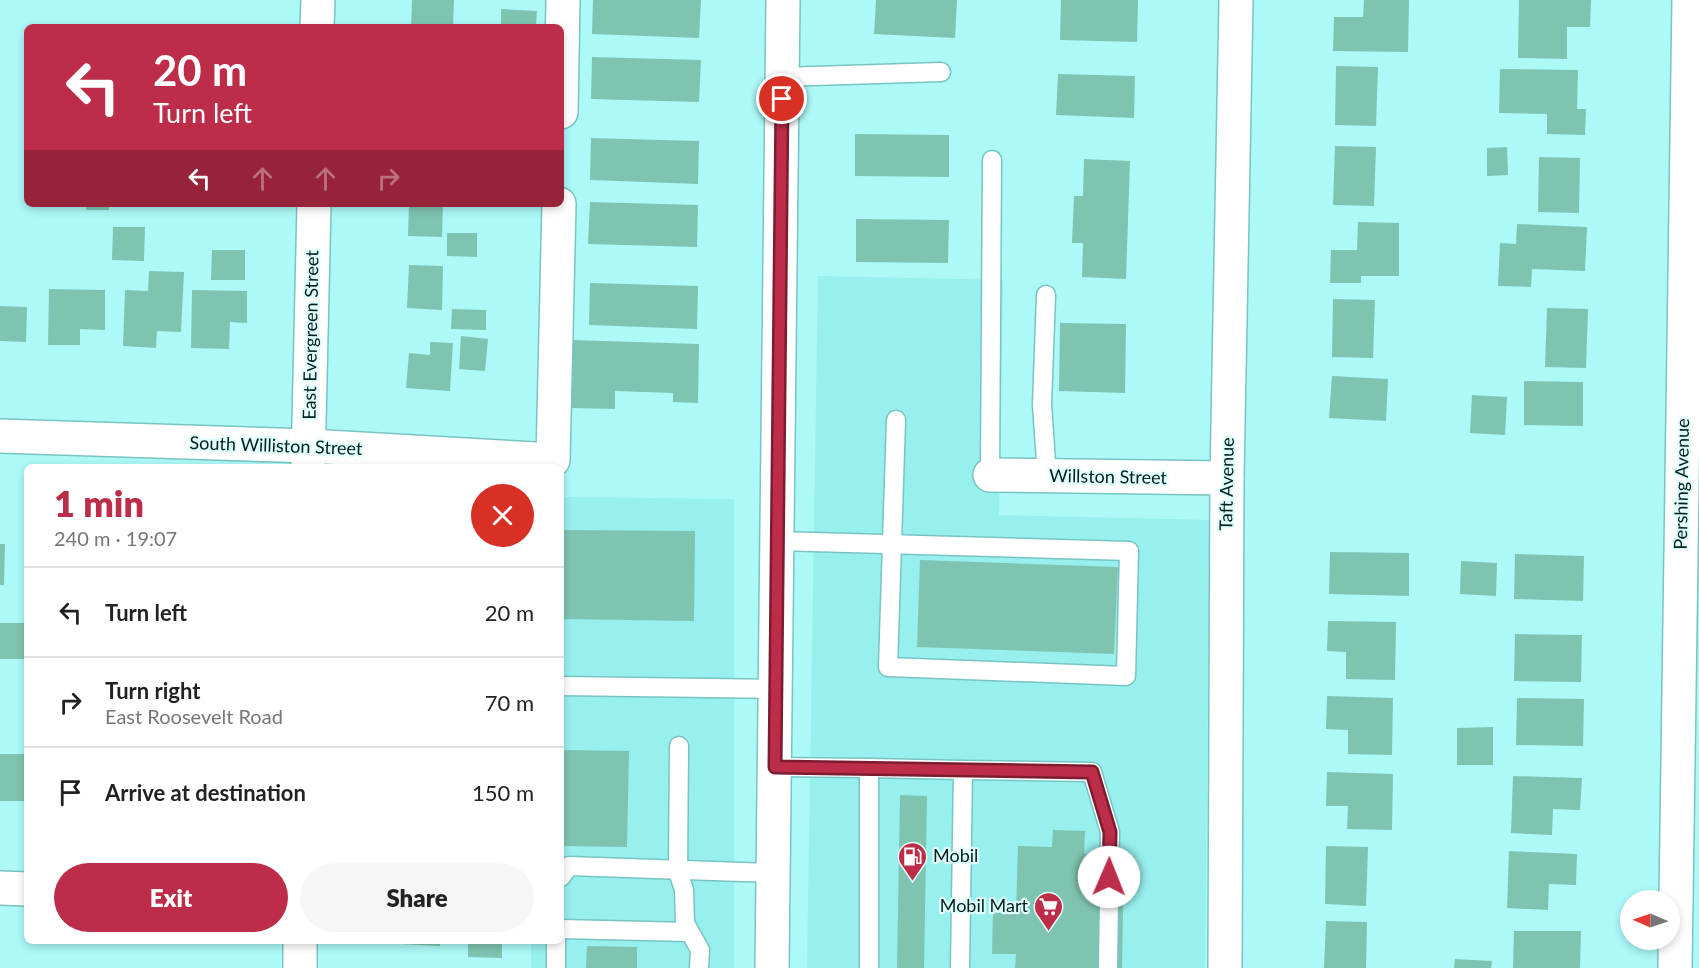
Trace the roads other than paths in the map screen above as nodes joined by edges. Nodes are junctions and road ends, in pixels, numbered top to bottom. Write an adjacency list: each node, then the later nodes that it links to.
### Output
1 (318, 0): 6 (street)
2 (563, 0): 7 (street)
3 (783, 0): 9 (street)
4 (1236, 0): 19 (street, Taft Avenue)
5 (1689, 0): 20 (street, Pershing Avenue)
6 (317, 24)
7 (563, 24)
8 (941, 72): 9 (lane)
9 (782, 76): 21 (street)
10 (992, 160): 17 (lane)
11 (314, 207): 16 (street, East Evergreen Street)
12 (560, 207): 16 (street, South Williston Street)
13 (1046, 295): 18 (lane)
14 (896, 420): 22 (lane)
15 (0, 436): 16 (street, South Williston Street)
16 (309, 456)
17 (990, 475): 18 (street, Willston Street)
18 (1047, 477): 19 (street, Willston Street)
19 (1227, 478): 45 (street, Taft Avenue)
20 (1690, 498): 46 (street, Pershing Avenue)
21 (777, 541): 22 (lane); 24 (street)
22 (893, 545): 22 (lane)
23 (564, 686): 24 (lane)
24 (776, 688): 26 (street)
25 (679, 746): 29 (lane)
26 (775, 767): 27 (lane); 31 (street)
27 (869, 768): 28 (lane); 42 (lane)
28 (963, 770): 43 (lane); 44 (lane)
29 (678, 871): 30 (lane); 31 (lane); 35 (lane)
30 (564, 873)
31 (774, 873): 41 (street)
32 (0, 888): 33 (street)
33 (24, 889)
34 (564, 929): 35 (lane)
35 (689, 932): 40 (lane)
36 (300, 944): 38 (street)
37 (556, 944): 39 (lane)
38 (300, 968)
39 (556, 968)
40 (699, 968)
41 (772, 968)
42 (868, 968)
43 (960, 968)
44 (1108, 968)
45 (1225, 968)
46 (1675, 968)

